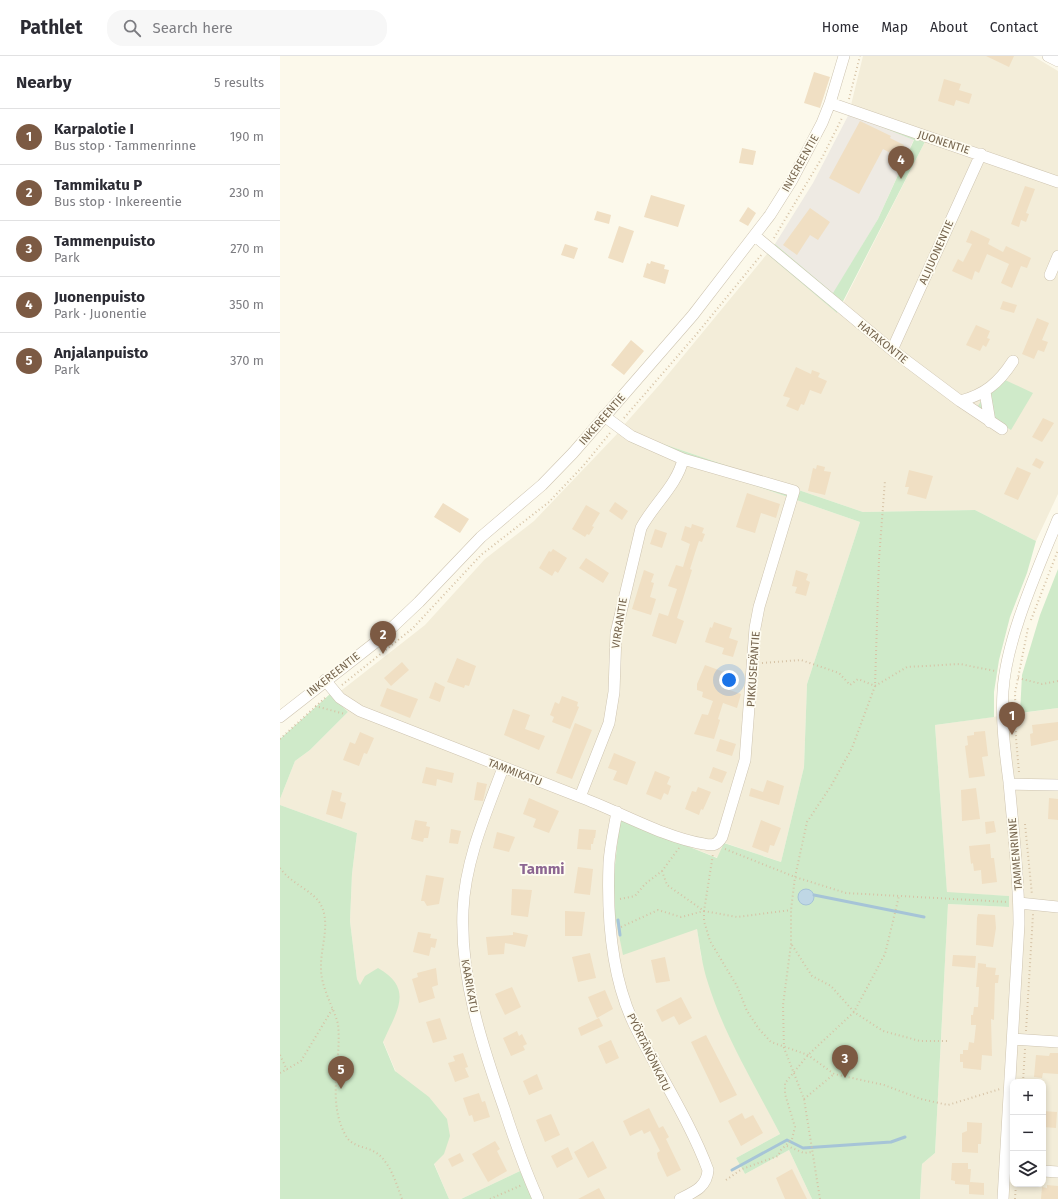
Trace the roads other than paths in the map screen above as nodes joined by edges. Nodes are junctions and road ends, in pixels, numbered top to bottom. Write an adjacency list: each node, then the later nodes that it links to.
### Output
1 (844, 56): 4 (street, INKEREENTIE)
2 (1048, 56): 3 (street)
3 (1058, 61)
4 (830, 103): 5 (street, JUONENTIE); 7 (street, INKEREENTIE)
5 (980, 154): 6 (street, JUONENTIE); 10 (street, ALIJUONENTIE)
6 (1058, 182)
7 (755, 236): 10 (street, HATAKONTIE); 14 (street, INKEREENTIE)
8 (1058, 256): 9 (street)
9 (1050, 275)
10 (892, 350): 13 (street, HATAKONTIE)
11 (1013, 361): 12 (street)
12 (986, 392): 13 (street); 15 (street)
13 (960, 401): 15 (street, HATAKONTIE)
14 (604, 416): 17 (street); 19 (street, INKEREENTIE)
15 (990, 422): 16 (street, HATAKONTIE)
16 (1002, 429)
17 (683, 459): 24 (street, VIRRANTIE); 26 (street, PIKKUSEPÄNTIE)
18 (1058, 519): 22 (street, TAMMENRINNE)
19 (325, 680): 20 (street, INKEREENTIE); 21 (street, TAMMIKATU)
20 (280, 717)
21 (503, 768): 24 (street, TAMMIKATU); 34 (street, KAARIKATU)
22 (1009, 784): 23 (street); 27 (street, TAMMENRINNE)
23 (1058, 785)
24 (580, 796): 25 (street, TAMMIKATU)
25 (617, 812): 26 (street, TAMMIKATU); 35 (street, PYÖRTÄNÖNKATU)
26 (714, 845)
27 (1019, 903): 28 (street); 29 (street, TAMMENRINNE)
28 (1058, 907)
29 (1013, 1039): 30 (street); 31 (street, TAMMENRINNE)
30 (1058, 1042)
31 (1009, 1167): 36 (street, TAMMENRINNE)
32 (1046, 1171): 33 (street)
33 (1058, 1172)
34 (538, 1199)
35 (680, 1199)
36 (1003, 1199)

